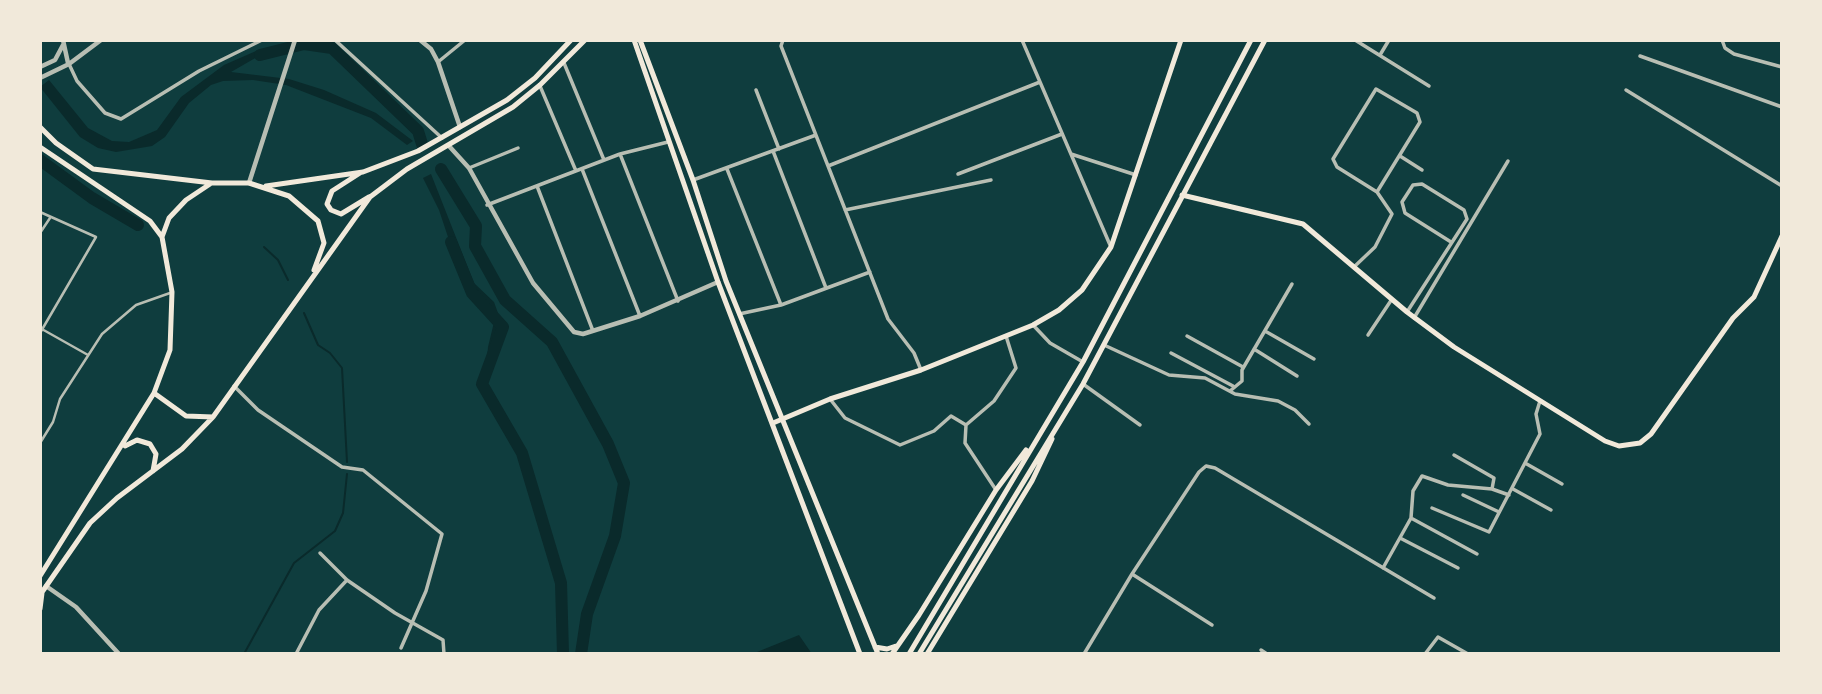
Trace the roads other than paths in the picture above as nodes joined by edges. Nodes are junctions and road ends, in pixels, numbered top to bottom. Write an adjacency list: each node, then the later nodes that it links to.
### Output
1 (101, 40): 26 (street)
2 (239, 40): 21 (street)
3 (262, 40): 21 (street)
4 (295, 40): 64 (street)
5 (335, 40): 40 (street)
6 (421, 40): 24 (street)
7 (465, 40): 24 (street)
8 (571, 40): 37 (main road)
9 (585, 40): 25 (main road)
10 (634, 40): 41 (main road)
11 (640, 40): 61 (main road)
12 (783, 40): 39 (street)
13 (1022, 40): 30 (street)
14 (1181, 40): 60 (main road)
15 (1251, 40): 106 (main road)
16 (1265, 40): 69 (main road)
17 (1355, 40): 22 (street)
18 (1389, 40): 22 (street)
19 (1722, 40): 28 (street)
20 (63, 43): 26 (street); 27 (street)
21 (246, 46): 26 (street)
22 (1380, 55): 32 (street)
23 (1640, 56): 35 (street)
24 (438, 62): 37 (street)
25 (564, 63): 31 (main road); 50 (street)
26 (68, 64): 29 (street)
27 (40, 67)
28 (1782, 67)
29 (40, 78)
30 (1040, 82): 38 (street); 52 (street)
31 (540, 85): 42 (main road); 57 (street)
32 (1429, 86)
33 (756, 90): 45 (street)
34 (1626, 90): 67 (street)
35 (1782, 107)
36 (40, 127): 63 (main road)
37 (461, 128): 40 (main road)
38 (1062, 134): 48 (street); 59 (street)
39 (816, 135): 45 (street); 52 (street)
40 (443, 138): 58 (main road)
41 (668, 142): 47 (street); 83 (main road)
42 (449, 146): 53 (street); 70 (main road)
43 (40, 147): 77 (main road)
44 (518, 148): 53 (street)
45 (779, 149): 46 (street)
46 (773, 151): 55 (street); 85 (street)
47 (620, 154): 50 (street); 88 (street)
48 (1071, 154): 60 (street); 79 (street)
49 (1400, 156): 56 (street); 68 (street); 68 (street)
50 (604, 160): 54 (street)
51 (1508, 161): 93 (street)
52 (828, 166): 72 (street)
53 (469, 167): 71 (street)
54 (582, 169): 57 (street); 92 (street)
55 (727, 169): 61 (street); 89 (street)
56 (1422, 170)
57 (576, 171): 66 (street)
58 (363, 172): 65 (main road); 70 (main road)
59 (958, 174)
60 (1136, 175): 79 (main road)
61 (694, 180): 91 (main road)
62 (991, 180): 72 (street)
63 (212, 183): 64 (main road); 77 (main road)
64 (249, 183): 65 (main road)
65 (263, 186): 82 (main road)
66 (537, 186): 71 (street); 97 (street)
67 (1782, 186)
68 (1377, 192): 80 (street)
69 (1182, 195): 80 (main road); 101 (main road)
70 (370, 197): 82 (main road)
71 (487, 205): 97 (street)
72 (845, 210): 81 (street)
73 (40, 212): 74 (street)
74 (51, 217): 75 (street); 95 (street)
75 (40, 233)
76 (1782, 236): 116 (main road)
77 (162, 237): 86 (main road)
78 (1451, 243): 78 (street); 90 (street)
79 (1111, 247): 94 (main road)
80 (1355, 266): 87 (main road)
81 (870, 272): 85 (street); 108 (street)
82 (311, 276): 111 (main road)
83 (718, 282): 88 (street); 120 (main road)
84 (1292, 284): 96 (street)
85 (826, 288): 89 (street)
86 (172, 292): 104 (street); 114 (main road)
87 (1392, 299): 90 (main road); 98 (street)
88 (678, 301): 92 (street)
89 (781, 305): 91 (street)
90 (1407, 312): 93 (main road)
91 (739, 314): 118 (main road)
92 (640, 316): 97 (street)
93 (1414, 318): 116 (main road)
94 (1033, 325): 99 (main road); 106 (street)
95 (41, 330): 104 (street)
96 (1265, 331): 102 (street); 105 (street)
97 (593, 332)
98 (1368, 335)
99 (1006, 336): 108 (main road); 122 (street)
100 (1187, 337): 107 (street)
101 (1104, 345): 110 (main road); 113 (street)
102 (1254, 349): 107 (street); 109 (street)
103 (1171, 353): 112 (street)
104 (88, 355): 125 (street)
105 (1314, 359)
106 (1083, 362): 124 (main road)
107 (1244, 367): 112 (street)
108 (921, 370): 115 (main road)
109 (1297, 376)
110 (1083, 384): 119 (main road); 123 (street)
111 (234, 385): 117 (main road); 152 (street)
112 (1233, 386): 113 (street)
113 (1230, 391): 121 (street)
114 (154, 393): 117 (main road); 126 (main road)
115 (830, 398): 118 (main road); 122 (street)
116 (1540, 401): 128 (street)
117 (213, 417): 129 (main road)
118 (783, 419): 120 (main road); 155 (main road)
119 (1060, 421): 166 (main road); 167 (main road)
120 (773, 423): 162 (main road)
121 (1309, 424)
122 (967, 425): 133 (street)
123 (1140, 425)
124 (1039, 433): 133 (main road); 165 (main road)
125 (40, 443)
126 (123, 447): 129 (main road); 146 (main road)
127 (1454, 455): 131 (street)
128 (1525, 463): 130 (street); 132 (street)
129 (153, 471): 148 (main road)
130 (1562, 484)
131 (1492, 489): 135 (street); 139 (street)
132 (1512, 489): 135 (street); 137 (street)
133 (996, 490): 154 (main road)
134 (1463, 495): 138 (street)
135 (1508, 495): 138 (street)
136 (1432, 508): 138 (street)
137 (1551, 510)
138 (1500, 512)
139 (1411, 518): 140 (street); 142 (street)
140 (1400, 538): 143 (street); 144 (street)
141 (320, 553): 147 (street)
142 (1477, 554)
143 (1383, 568): 145 (street); 150 (street)
144 (1458, 568)
145 (1132, 575): 153 (street); 168 (street)
146 (40, 576)
147 (347, 580): 152 (street); 160 (street)
148 (46, 586): 149 (main road); 159 (street)
149 (41, 594): 151 (main road)
150 (1434, 598)
151 (40, 609)
152 (413, 622): 156 (street); 161 (street)
153 (1212, 625)
154 (899, 644): 155 (main road); 164 (main road)
155 (875, 647): 163 (main road)
156 (401, 648)
157 (1261, 650): 169 (street)
158 (1464, 653): 170 (street)
159 (119, 654)
160 (296, 654)
161 (444, 654)
162 (860, 654)
163 (878, 654)
164 (892, 654)
165 (909, 654)
166 (919, 654)
167 (927, 654)
168 (1084, 654)
169 (1267, 654)
170 (1425, 654)

